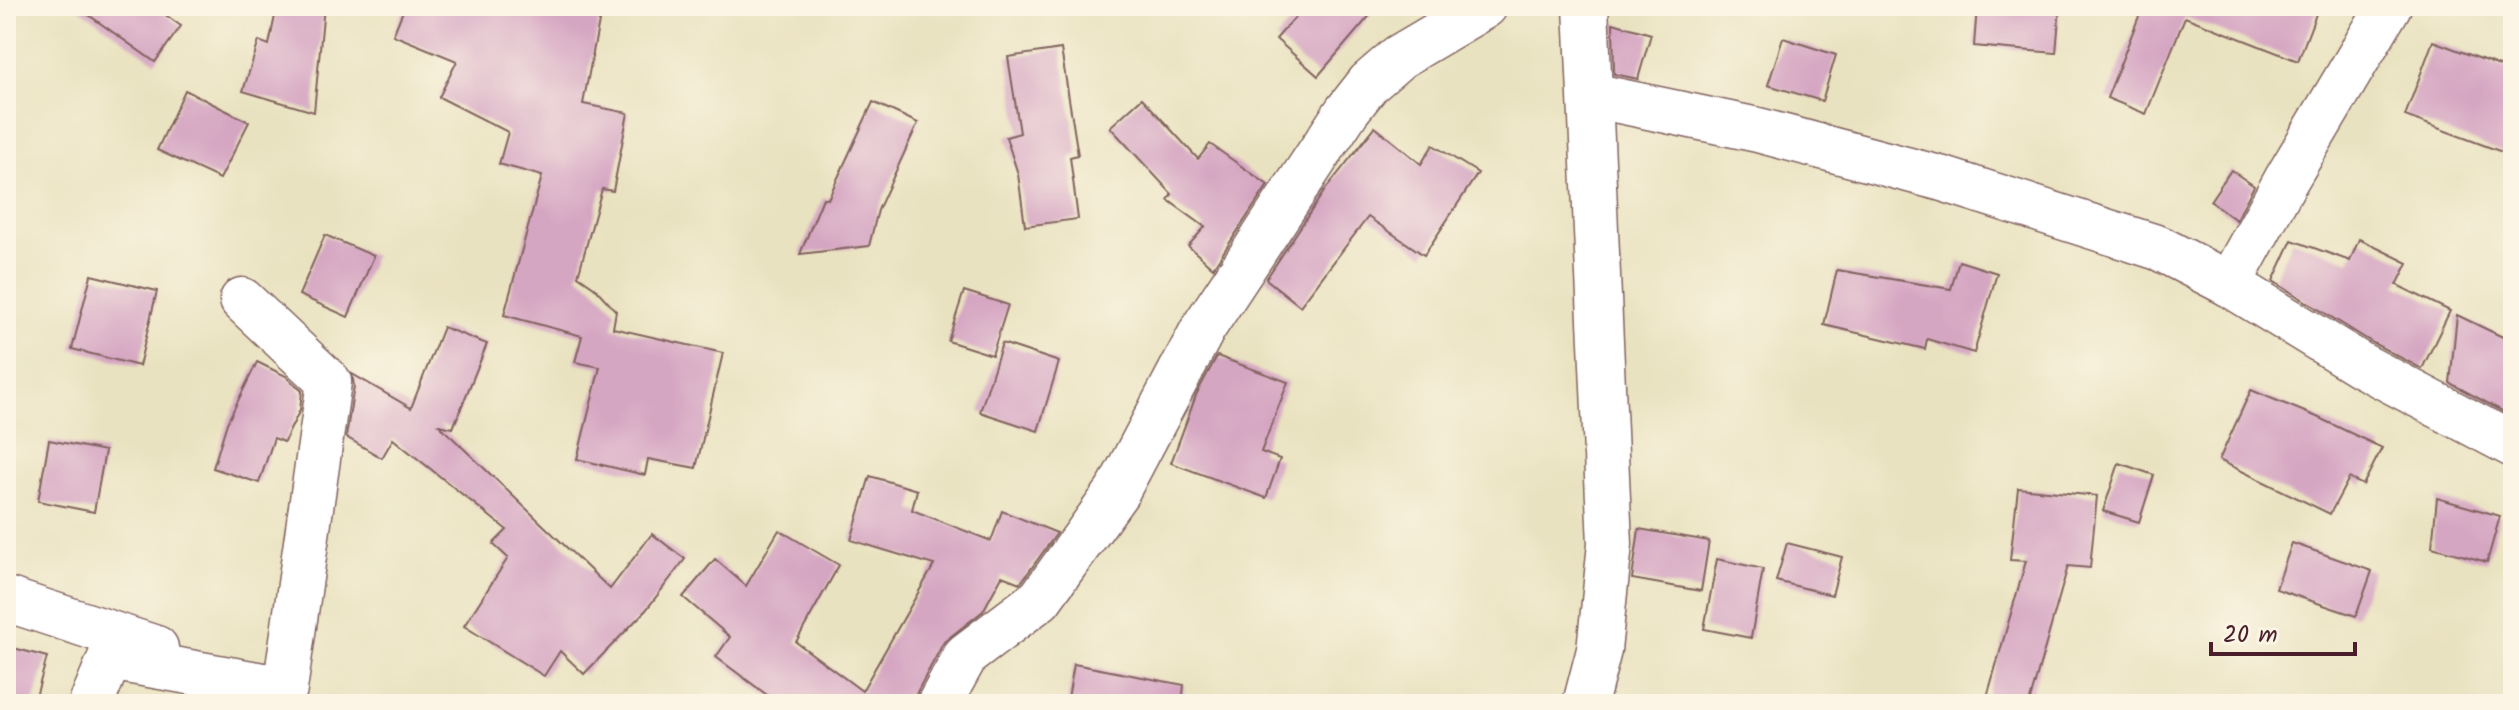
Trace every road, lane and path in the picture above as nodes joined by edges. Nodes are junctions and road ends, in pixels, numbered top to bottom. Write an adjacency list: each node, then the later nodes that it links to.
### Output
1 (1485, 6): 11 (street)
2 (1586, 6): 4 (street)
3 (2389, 6): 5 (street)
4 (1591, 95): 5 (street); 12 (street)
5 (2229, 284): 7 (street)
6 (242, 300): 9 (street)
7 (2513, 445)
8 (6, 599): 9 (street)
9 (301, 696): 10 (street)
10 (91, 704)
11 (939, 704)
12 (1585, 704)

